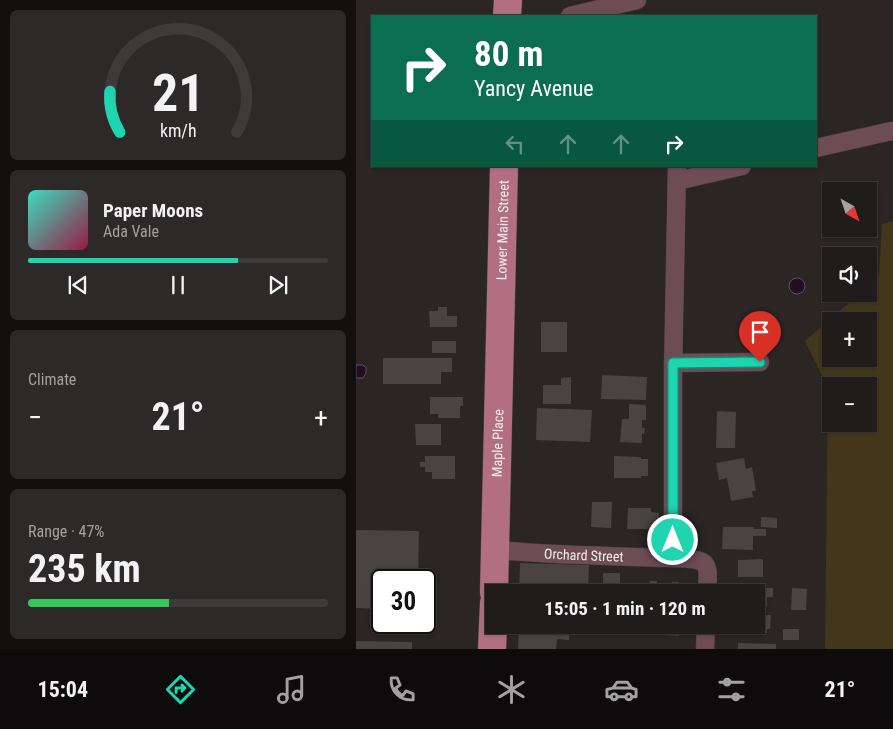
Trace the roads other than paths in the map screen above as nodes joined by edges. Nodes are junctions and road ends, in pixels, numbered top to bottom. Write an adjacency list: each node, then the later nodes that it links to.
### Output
1 (508, 0): 3 (main road)
2 (637, 0): 4 (street)
3 (507, 15)
4 (574, 15)
5 (893, 132): 6 (street)
6 (817, 148)
7 (504, 167): 10 (main road, Lower Main Street)
8 (734, 167): 9 (street)
9 (677, 174): 12 (street)
10 (501, 294): 13 (main road, Maple Place)
11 (760, 362): 12 (street)
12 (673, 363): 14 (street)
13 (495, 550): 14 (street, Orchard Street); 15 (main road, Maple Place)
14 (673, 558): 16 (street, Orchard Street)
15 (494, 584)
16 (707, 584)
17 (493, 634): 19 (main road)
18 (706, 634): 20 (street)
19 (492, 649)
20 (706, 649)

